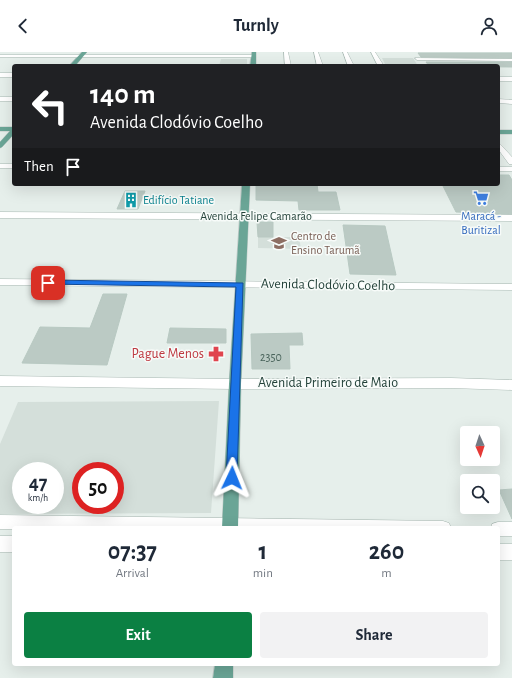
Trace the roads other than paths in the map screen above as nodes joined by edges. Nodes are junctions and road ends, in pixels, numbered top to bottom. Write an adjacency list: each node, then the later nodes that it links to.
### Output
1 (286, 52): 12 (street)
2 (316, 52): 13 (street)
3 (345, 52): 14 (street)
4 (374, 52): 15 (street)
5 (478, 52): 9 (street)
6 (83, 54): 7 (street); 8 (street); 11 (main road)
7 (254, 54)
8 (0, 56)
9 (487, 60): 10 (street); 16 (street); 17 (street)
10 (512, 60)
11 (74, 64)
12 (288, 64)
13 (319, 64)
14 (350, 64)
15 (380, 64)
16 (420, 64)
17 (492, 64)
18 (503, 74): 22 (street)
19 (0, 75): 20 (street)
20 (12, 75)
21 (500, 78): 22 (street)
22 (510, 79)
23 (0, 99): 24 (street)
24 (12, 99)
25 (500, 101): 26 (street)
26 (512, 102)
27 (0, 129): 28 (main road)
28 (12, 130)
29 (12, 132): 32 (main road)
30 (500, 132): 31 (main road)
31 (512, 132)
32 (0, 146)
33 (500, 147): 34 (street)
34 (512, 162)
35 (0, 166): 36 (street)
36 (12, 166)
37 (500, 169): 38 (street)
38 (512, 169)
39 (246, 186): 41 (main road)
40 (0, 215): 41 (street, Avenida Felipe Camarão)
41 (243, 216): 42 (street, Avenida Felipe Camarão); 44 (main road)
42 (512, 218)
43 (0, 282): 44 (street, Avenida Clodóvio Coelho)
44 (240, 284): 45 (street, Avenida Clodóvio Coelho); 47 (main road)
45 (512, 287)
46 (0, 381): 47 (street, Avenida Primeiro de Maio)
47 (235, 384): 48 (street, Avenida Primeiro de Maio); 50 (main road)
48 (512, 385)
49 (0, 522): 50 (street)
50 (230, 526)
51 (500, 529): 52 (street)
52 (512, 529)
53 (0, 544): 54 (street)
54 (12, 544)
55 (500, 552): 56 (street)
56 (512, 552)
57 (224, 666): 58 (main road)
58 (223, 678)

